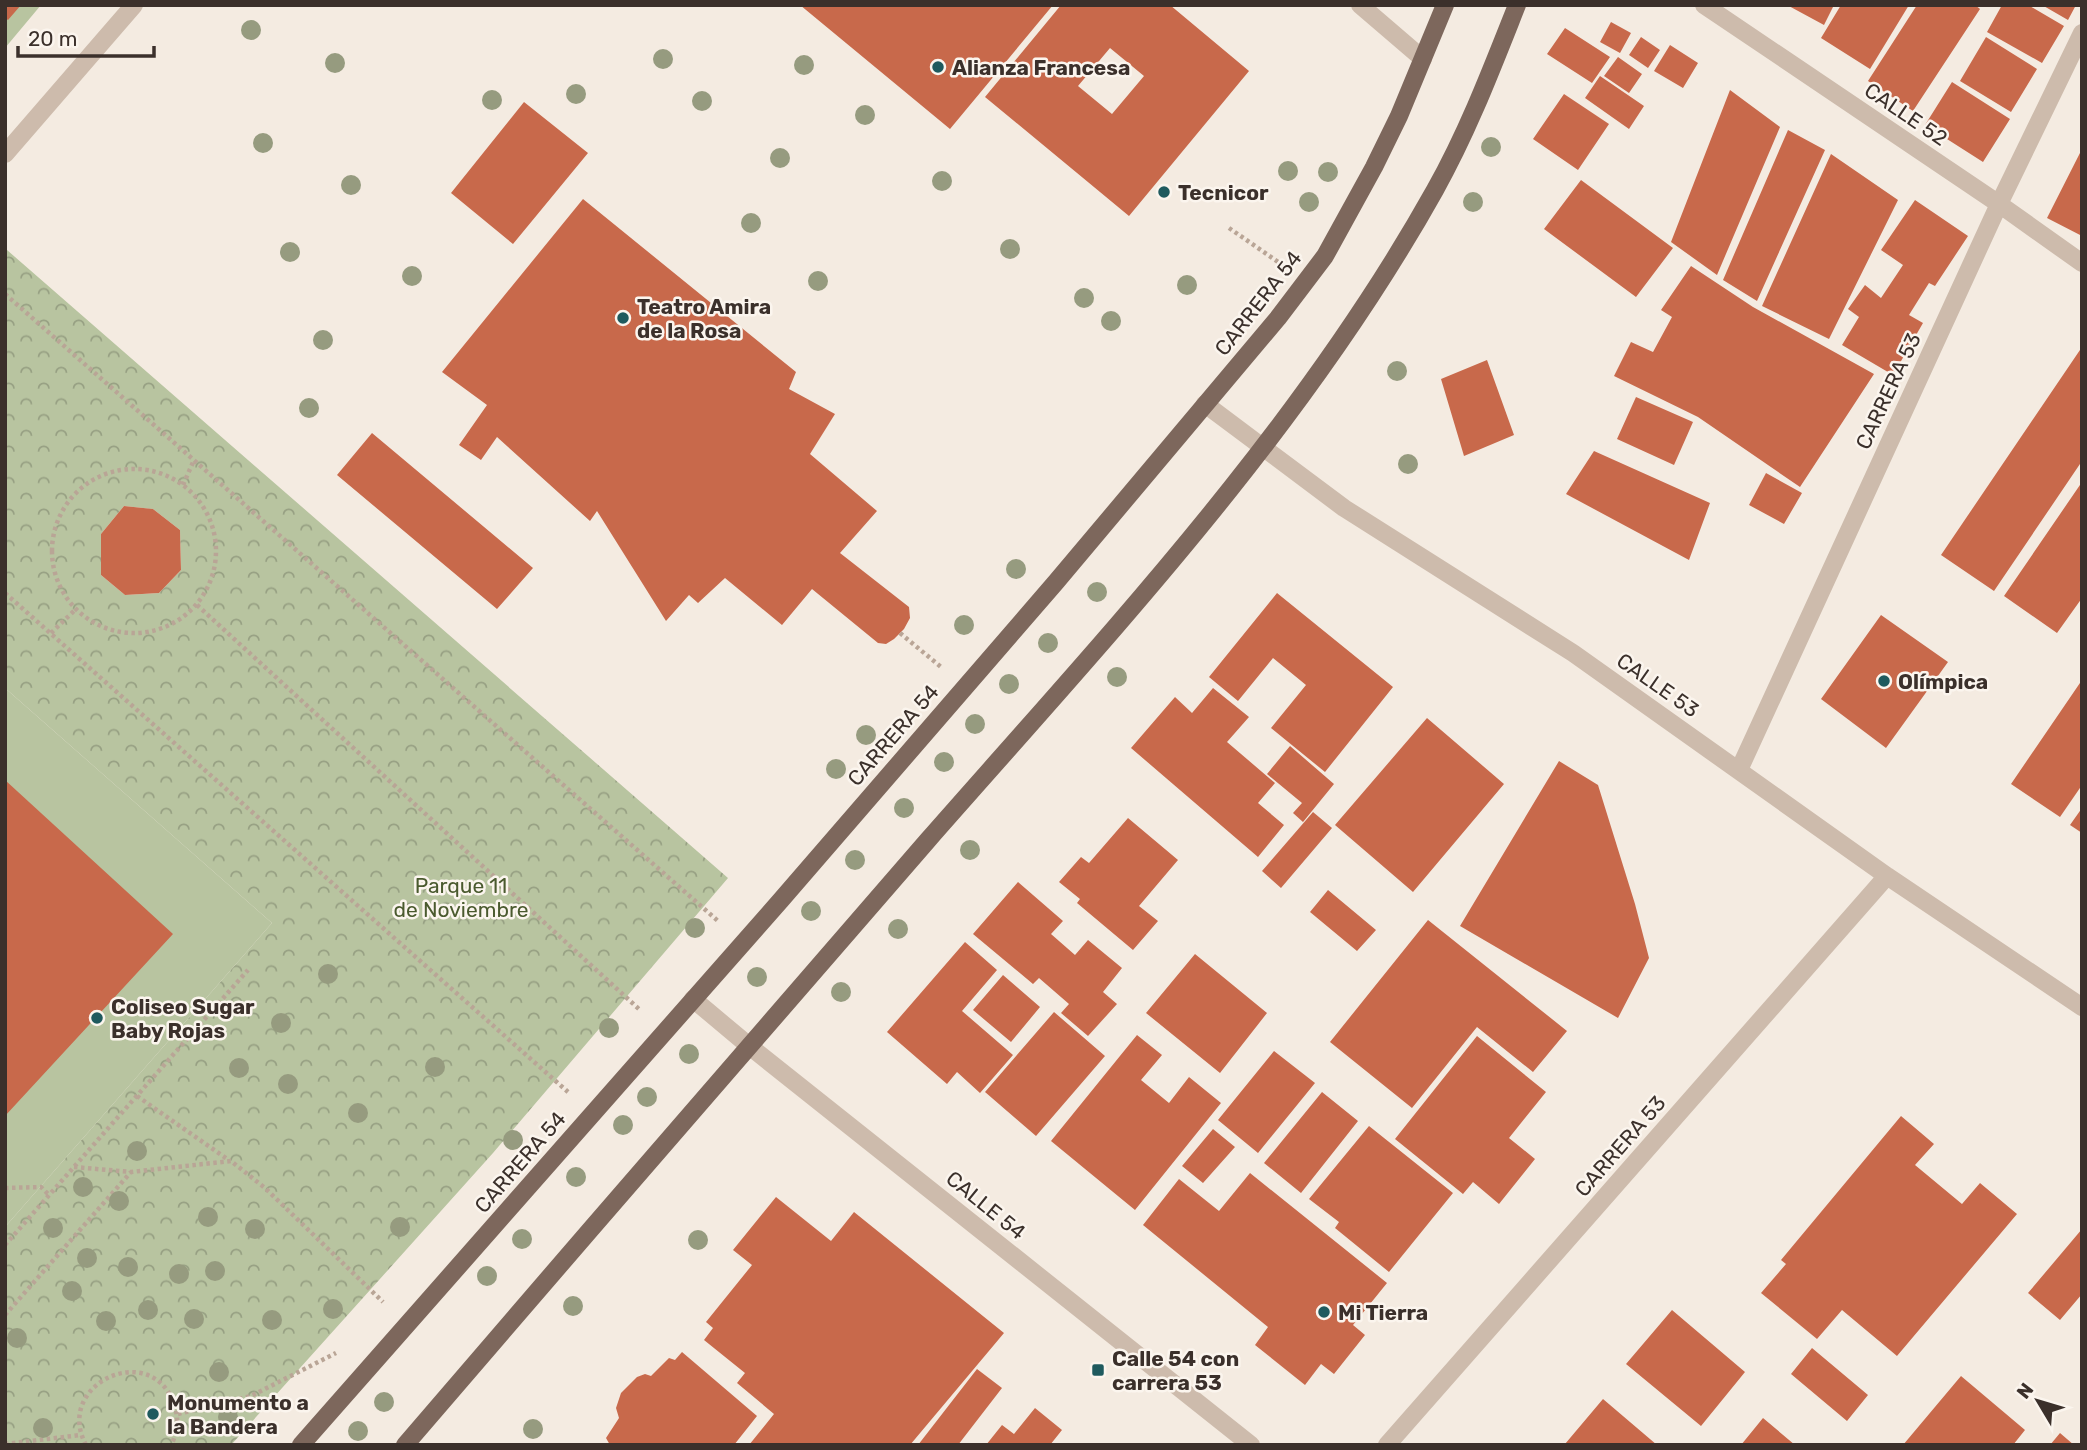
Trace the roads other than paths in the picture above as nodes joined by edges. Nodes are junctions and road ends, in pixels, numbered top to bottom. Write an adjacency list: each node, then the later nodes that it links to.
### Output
1 (134, 5): 8 (street)
2 (1360, 5): 7 (street)
3 (1445, 5): 7 (main road, CARRERA 54)
4 (1517, 5): 12 (main road)
5 (1704, 5): 9 (street, CALLE 52)
6 (2082, 33): 9 (street, CARRERA 53)
7 (1423, 59): 11 (main road, CARRERA 54)
8 (5, 154)
9 (1999, 204): 10 (street, CALLE 52); 13 (street, CARRERA 53)
10 (2082, 263)
11 (1205, 404): 12 (street, CALLE 53); 15 (main road, CARRERA 54)
12 (1262, 446): 13 (street, CALLE 53); 17 (main road)
13 (1740, 770): 14 (street, CALLE 53)
14 (1887, 876): 16 (street, CALLE 53); 21 (street, CARRERA 53)
15 (694, 999): 17 (street, CALLE 54); 18 (main road, CARRERA 54)
16 (2082, 1007)
17 (748, 1045): 19 (main road); 20 (street, CALLE 54)
18 (301, 1445)
19 (405, 1445)
20 (1251, 1445)
21 (1387, 1445)

